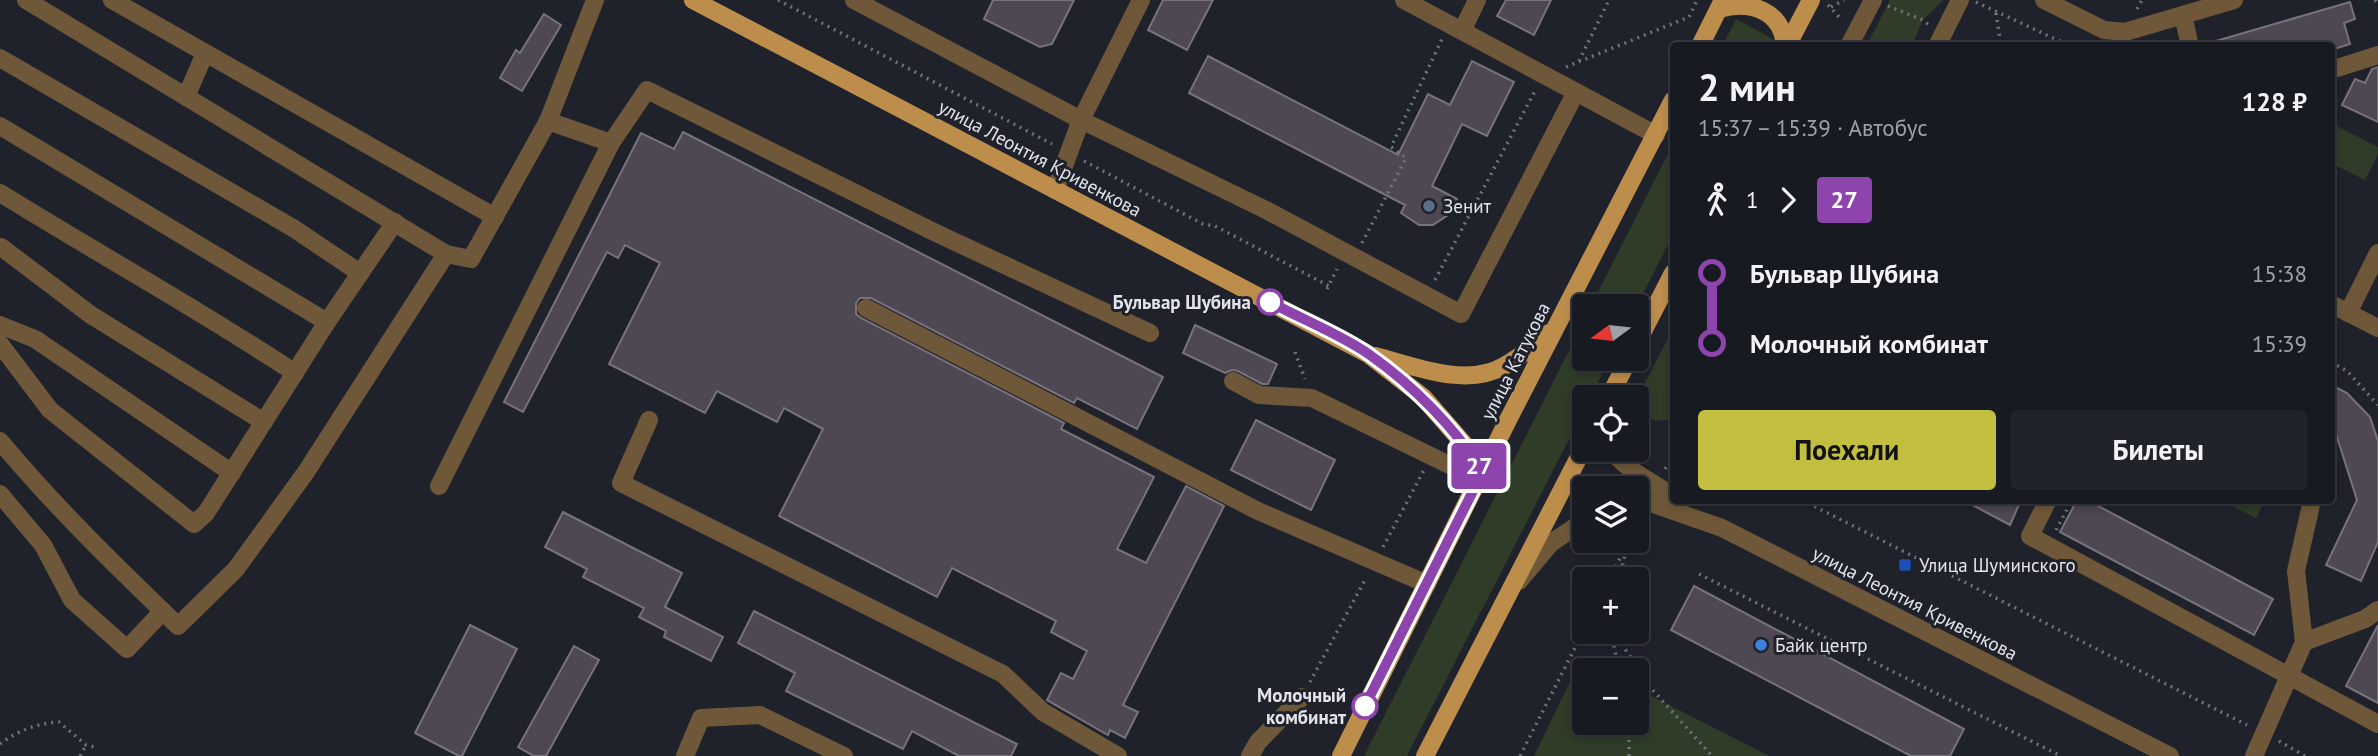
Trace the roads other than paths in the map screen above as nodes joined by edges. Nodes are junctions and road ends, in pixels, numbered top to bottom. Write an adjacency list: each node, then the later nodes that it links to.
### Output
1 (26, 0): 28 (street)
2 (111, 0): 23 (street)
3 (595, 0): 31 (street)
4 (693, 0): 35 (main road, улица Леонтия Кривенкова)
5 (854, 0): 30 (street)
6 (1141, 0): 30 (street)
7 (1404, 0): 16 (street)
8 (1477, 0): 16 (street)
9 (1811, 0): 21 (main road)
10 (1872, 0): 17 (street)
11 (1960, 0): 18 (street)
12 (2044, 0): 15 (street)
13 (2234, 0): 15 (street)
14 (1721, 4): 19 (main road); 20 (main road)
15 (2183, 15): 22 (street)
16 (1456, 28): 27 (street)
17 (1852, 40)
18 (1939, 41)
19 (1702, 42)
20 (1785, 42)
21 (1788, 42)
22 (2189, 42)
23 (205, 53): 28 (street); 37 (street)
24 (2378, 55): 26 (street)
25 (0, 58): 42 (street)
26 (2335, 69)
27 (1576, 92): 30 (street); 33 (street)
28 (186, 97): 38 (street)
29 (1670, 106): 33 (main road, улица Катукова)
30 (1082, 120): 35 (street)
31 (548, 121): 34 (street); 37 (street)
32 (0, 126): 48 (street)
33 (1656, 135): 50 (main road, улица Катукова)
34 (611, 143): 52 (street); 64 (street)
35 (1055, 190): 54 (main road, улица Леонтия Кривенкова)
36 (0, 193): 55 (street)
37 (495, 217): 41 (street)
38 (394, 222): 41 (street); 42 (street)
39 (1, 247): 58 (street)
40 (2378, 253): 46 (street)
41 (446, 254): 76 (street)
42 (360, 273): 48 (street)
43 (1670, 279): 47 (main road)
44 (2335, 306): 46 (street)
45 (866, 307): 73 (street)
46 (2348, 313): 51 (street)
47 (1649, 320)
48 (327, 322): 55 (street)
49 (0, 326): 62 (street)
50 (1556, 326): 54 (main road); 63 (main road, улица Катукова)
51 (2378, 328)
52 (1150, 333)
53 (0, 344): 62 (street)
54 (1368, 354): 63 (main road)
55 (295, 373): 58 (street)
56 (1233, 381): 63 (street)
57 (649, 421): 83 (street)
58 (264, 422): 62 (street)
59 (0, 442): 76 (street)
60 (1576, 462): 74 (main road)
61 (1624, 462): 65 (street)
62 (232, 472)
63 (1481, 475): 73 (main road, улица Катукова)
64 (439, 486)
65 (1670, 493)
66 (0, 494): 76 (street)
67 (1649, 502): 71 (street, улица Леонтия Кривенкова)
68 (1687, 504): 71 (street)
69 (2046, 504): 78 (street)
70 (2311, 504): 77 (street)
71 (1722, 528): 87 (street, улица Леонтия Кривенкова)
72 (1572, 529): 74 (street)
73 (1427, 584): 85 (main road, улица Катукова)
74 (1508, 594): 86 (main road)
75 (2378, 610): 77 (street)
76 (163, 611)
77 (2304, 642): 78 (street)
78 (2290, 678): 80 (street); 88 (street)
79 (1302, 697): 84 (street)
80 (2378, 724)
81 (685, 756): 82 (street)
82 (844, 756)
83 (1118, 756)
84 (1250, 756)
85 (1341, 756)
86 (1425, 756)
87 (2170, 756)
88 (2254, 756)

